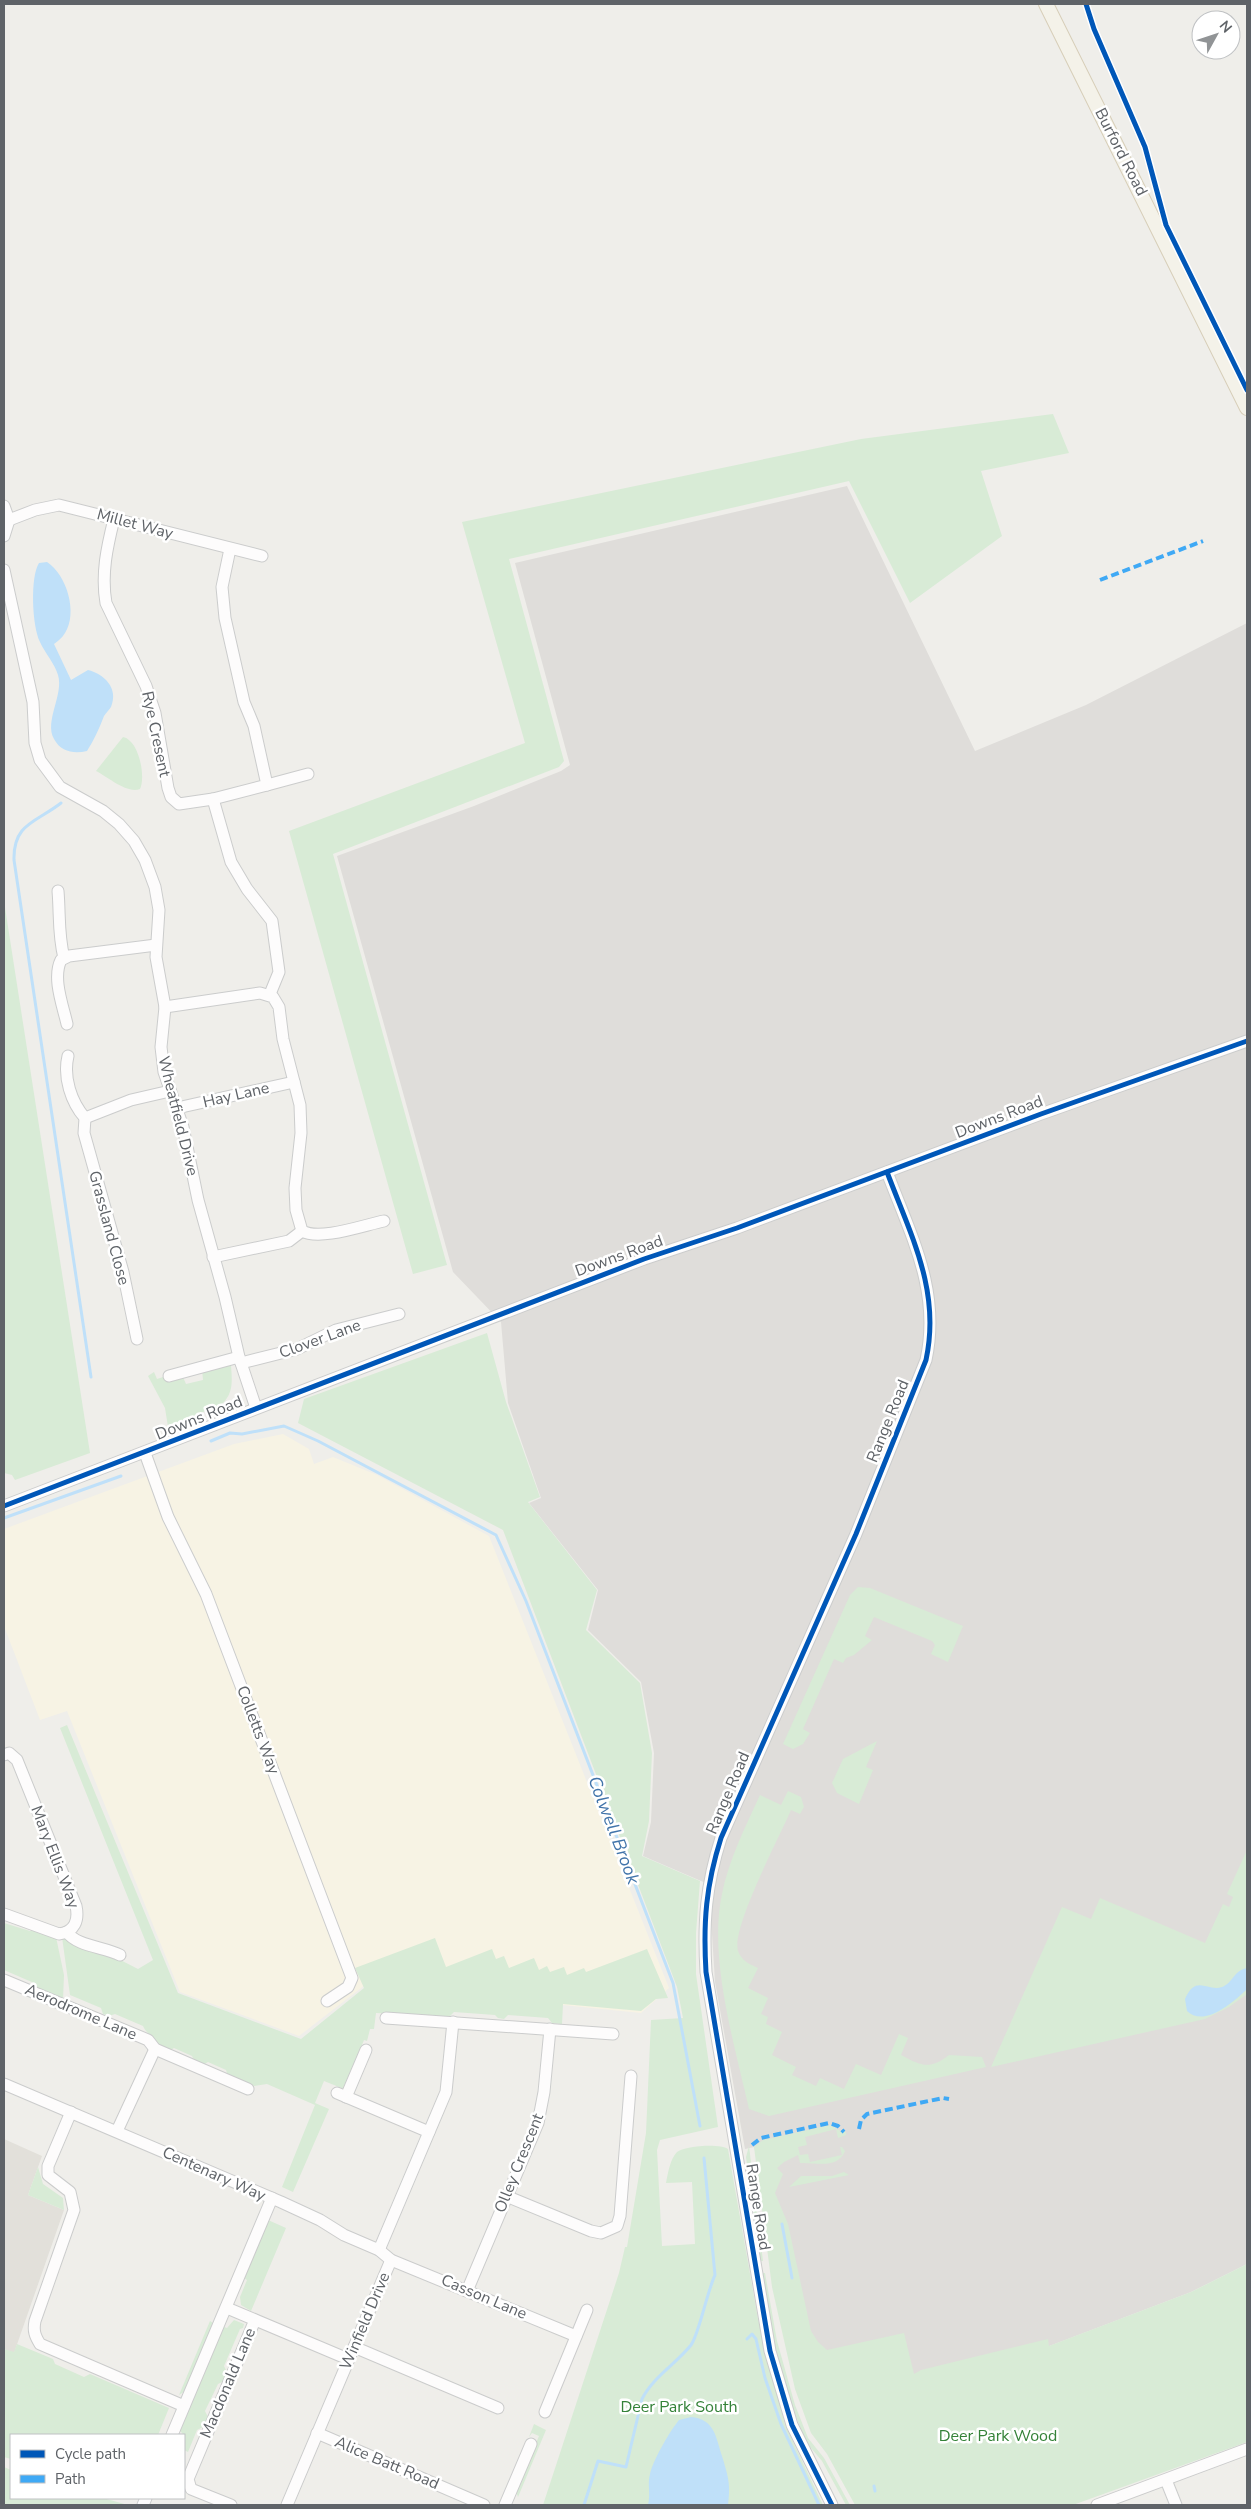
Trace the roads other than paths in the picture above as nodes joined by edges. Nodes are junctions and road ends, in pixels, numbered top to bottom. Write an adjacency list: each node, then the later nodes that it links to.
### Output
1 (1046, 4): 2 (main road, Burford Road)
2 (1247, 408)
3 (4, 506): 5 (street)
4 (114, 519): 5 (street, Millet Way); 7 (street, Millet Way); 12 (street, Rye Cresent)
5 (9, 520): 6 (street)
6 (4, 536)
7 (230, 549): 8 (street, Millet Way); 11 (street)
8 (262, 556)
9 (4, 570): 14 (street, Wheatfield Drive)
10 (308, 774): 11 (street, Rye Cresent)
11 (267, 785): 12 (street, Rye Cresent)
12 (213, 799): 16 (street)
13 (58, 890): 15 (street)
14 (156, 945): 15 (street); 17 (street, Wheatfield Drive)
15 (64, 958): 18 (street)
16 (270, 994): 17 (street); 21 (street)
17 (165, 1007): 22 (street, Wheatfield Drive)
18 (67, 1024)
19 (1247, 1041): 25 (street, Downs Road)
20 (68, 1056): 24 (street, Grassland Close)
21 (294, 1082): 23 (street, Hay Lane); 27 (street)
22 (170, 1091): 23 (street, Wheatfield Drive); 24 (street)
23 (177, 1108): 28 (street, Wheatfield Drive)
24 (85, 1118): 30 (street, Grassland Close)
25 (888, 1172): 33 (street, Downs Road); 77 (street, Range Road)
26 (384, 1221): 27 (street)
27 (302, 1231): 28 (street)
28 (213, 1257): 31 (street, Wheatfield Drive)
29 (398, 1314): 31 (street, Clover Lane)
30 (138, 1338)
31 (240, 1360): 32 (street, Clover Lane); 33 (street, Wheatfield Drive)
32 (169, 1376)
33 (256, 1408): 34 (street, Downs Road)
34 (145, 1453): 35 (street, Downs Road); 41 (street, Colletts Way)
35 (4, 1506)
36 (4, 1755): 38 (street, Mary Ellis Way)
37 (4, 1914): 38 (street, Mary Ellis Way)
38 (67, 1932): 39 (street)
39 (120, 1955)
40 (4, 1980): 46 (street, Aerodrome Lane)
41 (327, 2001)
42 (386, 2018): 43 (street)
43 (453, 2022): 44 (street); 53 (street)
44 (550, 2029): 45 (street); 54 (street, Olley Crescent)
45 (613, 2034)
46 (155, 2049): 50 (street, Aerodrome Lane); 52 (street, Aerodrome Lane)
47 (366, 2050): 53 (street)
48 (631, 2076): 54 (street)
49 (4, 2084): 51 (street, Centenary Way)
50 (248, 2089)
51 (71, 2112): 52 (street, Centenary Way); 65 (street)
52 (117, 2131): 55 (street, Centenary Way)
53 (429, 2132): 56 (street)
54 (506, 2196): 58 (street, Olley Crescent)
55 (272, 2198): 56 (street, Winfield Drive); 59 (street, Centenary Way)
56 (379, 2250): 57 (street, Winfield Drive)
57 (391, 2260): 58 (street, Casson Lane); 63 (street, Winfield Drive)
58 (467, 2291): 62 (street, Casson Lane)
59 (227, 2308): 61 (street); 65 (street, Centenary Way)
60 (587, 2310): 62 (street)
61 (255, 2320): 64 (street); 73 (street, Macdonald Lane)
62 (576, 2336): 67 (street)
63 (354, 2347): 64 (street, Winfield Drive); 66 (street)
64 (348, 2359): 68 (street, Winfield Drive)
65 (184, 2406): 69 (street, Centenary Way)
66 (498, 2408)
67 (545, 2412)
68 (317, 2433): 74 (street, Winfield Drive); 75 (street, Alice Batt Road)
69 (172, 2434)
70 (532, 2444): 76 (street)
71 (1247, 2449): 72 (street)
72 (1166, 2480): 78 (street); 79 (street)
73 (231, 2505)
74 (286, 2505)
75 (484, 2505)
76 (505, 2505)
77 (832, 2505)
78 (1097, 2505)
79 (1176, 2505)

